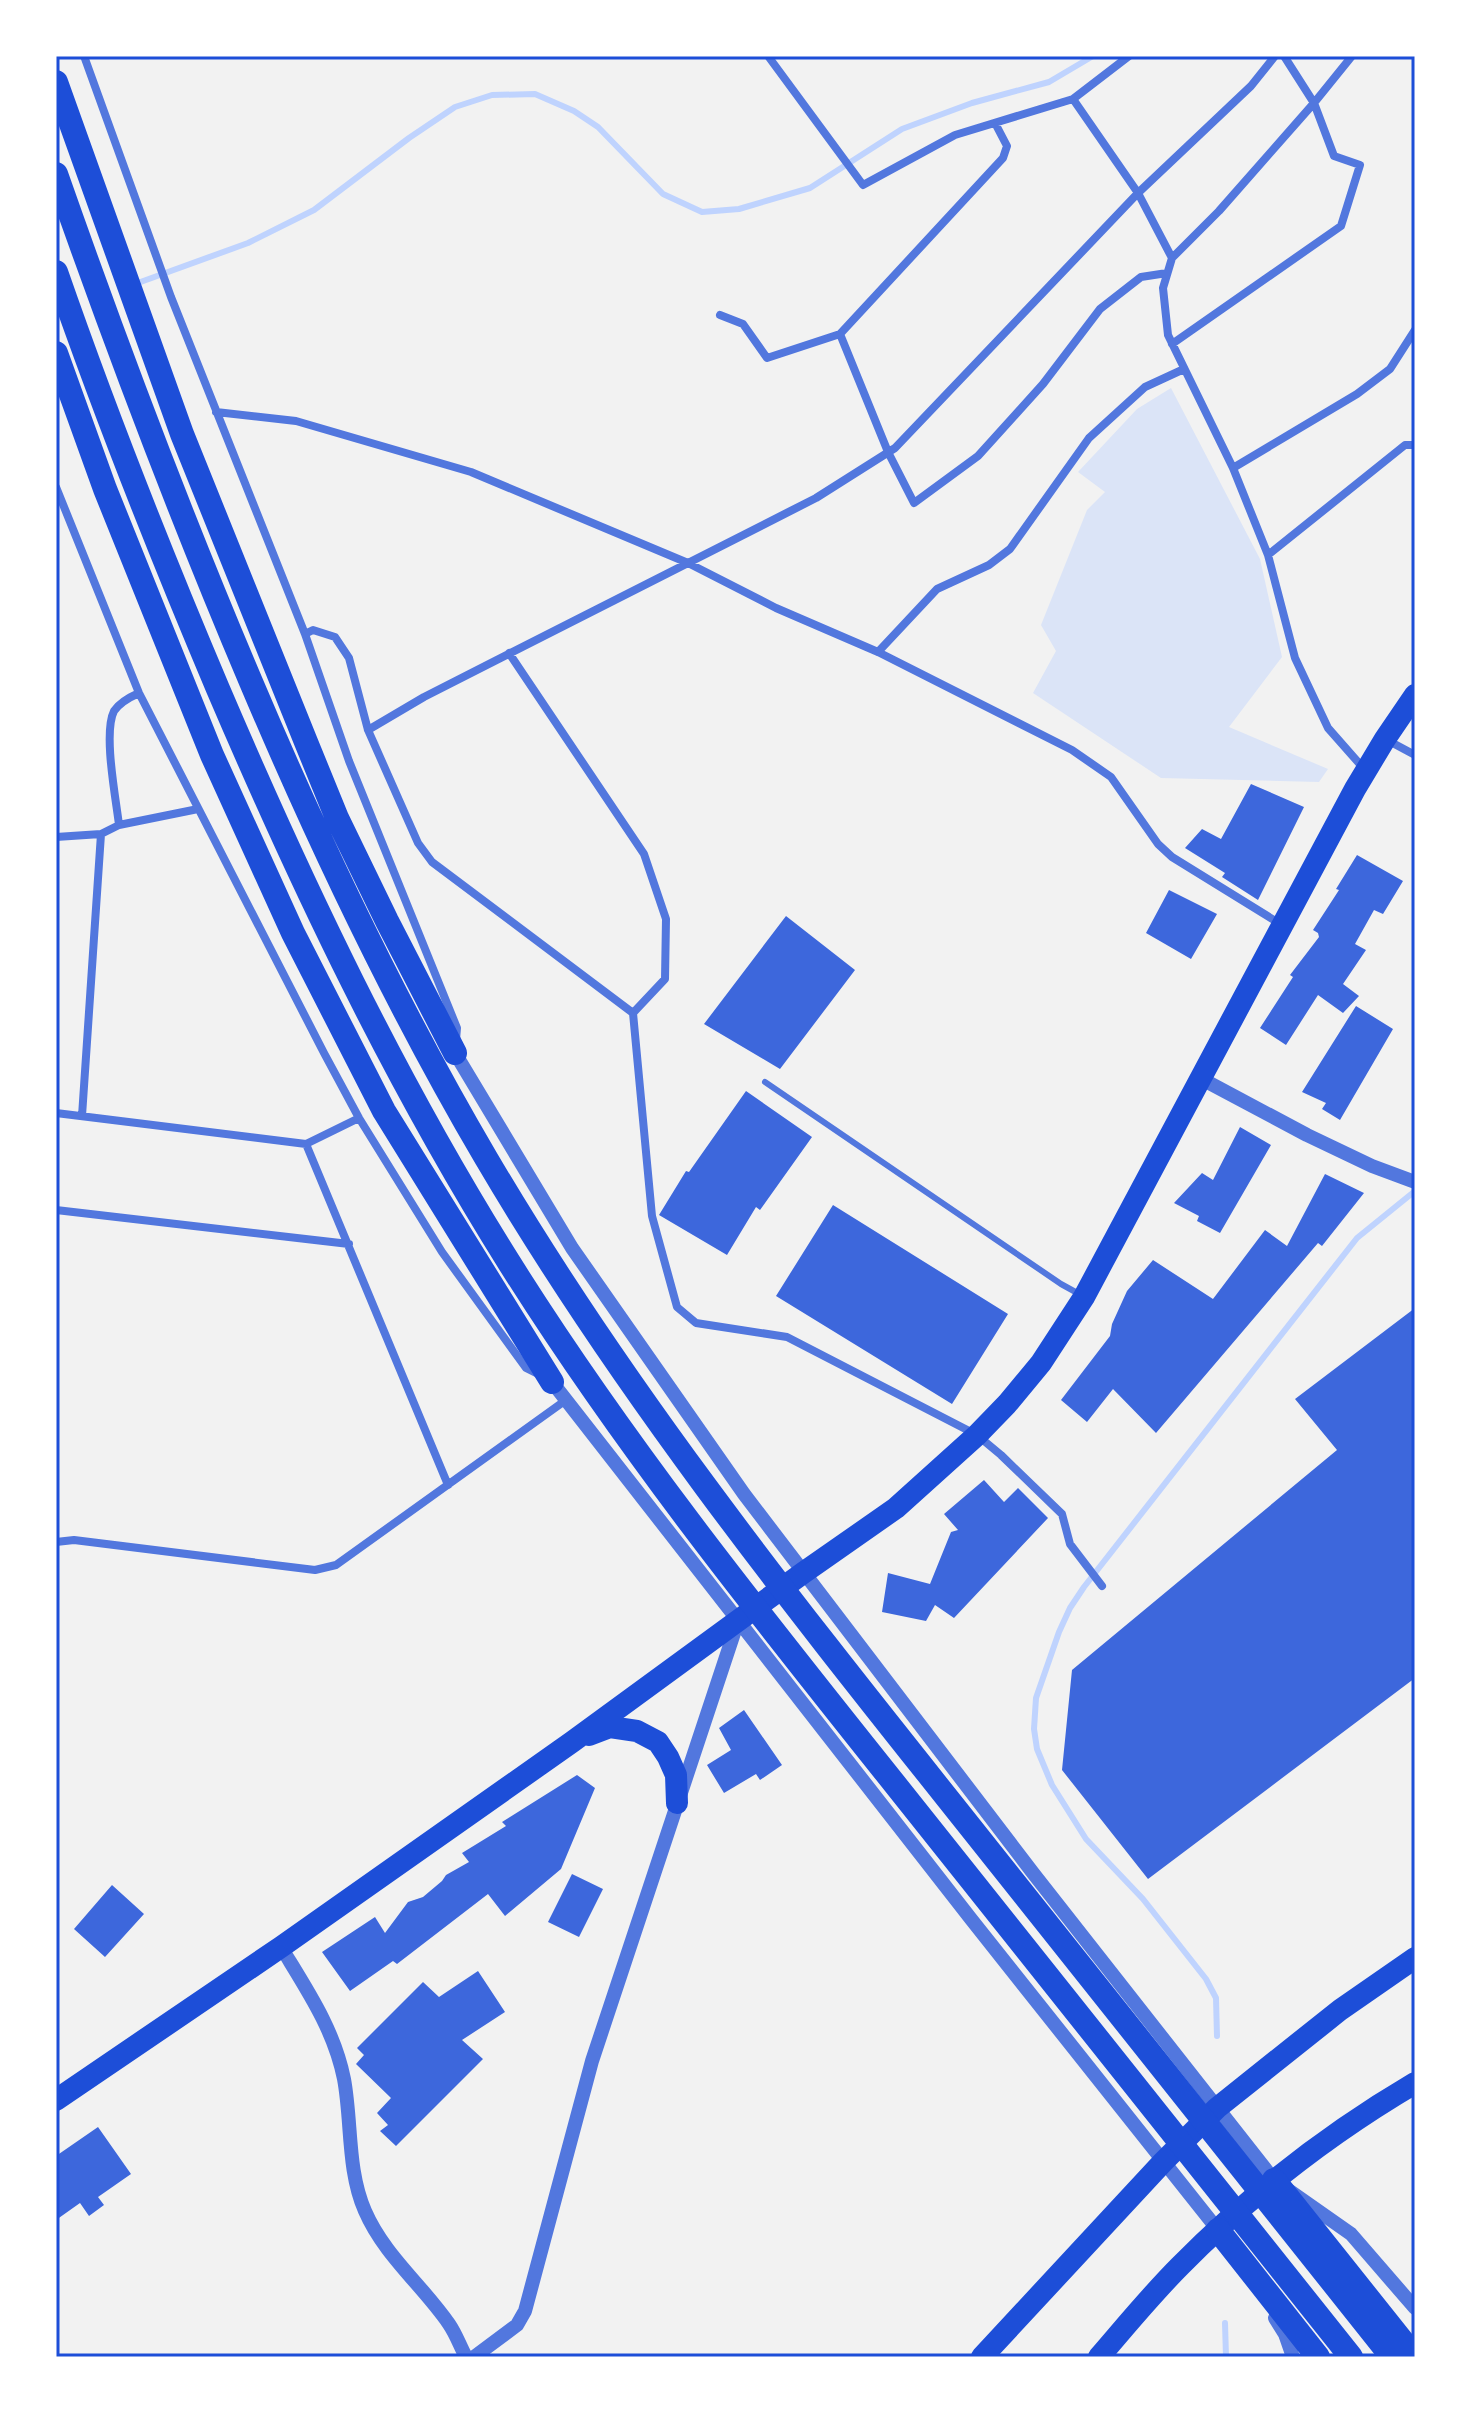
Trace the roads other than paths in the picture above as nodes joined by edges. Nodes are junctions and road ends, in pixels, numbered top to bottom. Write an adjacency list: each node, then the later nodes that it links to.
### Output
1 (84, 56): 22 (street)
2 (768, 56): 10 (street)
3 (1129, 56): 8 (street)
4 (1275, 56): 12 (street)
5 (1284, 56): 9 (street)
6 (1352, 56): 9 (street)
7 (56, 82): 44 (highway)
8 (1073, 99): 10 (street); 12 (street)
9 (1314, 103): 13 (street); 19 (street)
10 (995, 123): 18 (street)
11 (56, 174): 81 (highway)
12 (1138, 193): 13 (street); 24 (street)
13 (1172, 258): 15 (street)
14 (56, 272): 80 (highway)
15 (1167, 273): 19 (street); 24 (street)
16 (720, 315): 18 (street)
17 (1415, 330): 25 (street)
18 (840, 334): 24 (street)
19 (1172, 344): 21 (street)
20 (56, 353): 55 (highway)
21 (1184, 369): 25 (street); 30 (street)
22 (216, 412): 28 (street); 29 (street)
23 (1415, 445): 27 (street)
24 (888, 452): 28 (street)
25 (1233, 468): 27 (street)
26 (56, 487): 32 (street)
27 (1268, 555): 37 (street)
28 (688, 563): 30 (street); 31 (street)
29 (305, 634): 34 (street); 44 (street)
30 (878, 652): 42 (street)
31 (509, 653): 34 (street); 43 (street)
32 (139, 693): 38 (street); 39 (street)
33 (1415, 695): 35 (highway)
34 (368, 730): 43 (street)
35 (1385, 739): 36 (street); 37 (highway)
36 (1415, 755)
37 (1366, 771): 42 (highway)
38 (198, 809): 39 (street); 49 (street)
39 (119, 825): 40 (street)
40 (101, 834): 41 (street); 48 (street)
41 (56, 837)
42 (1283, 926): 45 (highway)
43 (633, 1013): 56 (street)
44 (455, 1053): 59 (street)
45 (1200, 1078): 51 (street); 54 (highway)
46 (765, 1082): 54 (lane)
47 (56, 1113): 48 (street)
48 (82, 1116): 50 (street)
49 (359, 1118): 50 (street); 55 (street)
50 (306, 1144): 53 (street)
51 (1415, 1182)
52 (56, 1210): 53 (street)
53 (349, 1244): 57 (street)
54 (1084, 1297): 56 (highway)
55 (559, 1391): 57 (street); 61 (street)
56 (977, 1435): 59 (highway); 60 (street)
57 (448, 1485): 58 (street)
58 (56, 1542)
59 (803, 1573): 61 (highway); 68 (street)
60 (1099, 1584)
61 (738, 1620): 62 (highway); 63 (street); 69 (street)
62 (572, 1742): 63 (highway); 64 (highway)
63 (677, 1803): 75 (street)
64 (281, 1947): 67 (highway); 74 (street)
65 (1415, 1958): 68 (highway)
66 (1415, 2083): 70 (highway)
67 (56, 2100)
68 (1217, 2108): 69 (highway); 70 (street)
69 (1163, 2162): 71 (street); 76 (highway)
70 (1274, 2180): 71 (highway); 73 (street); 82 (highway)
71 (1218, 2230): 72 (highway); 77 (highway)
72 (1238, 2254): 78 (street); 79 (highway)
73 (1415, 2308)
74 (466, 2357)
75 (474, 2357)
76 (982, 2357)
77 (1099, 2357)
78 (1293, 2357)
79 (1318, 2357)
80 (1351, 2357)
81 (1392, 2357)
82 (1415, 2357)

